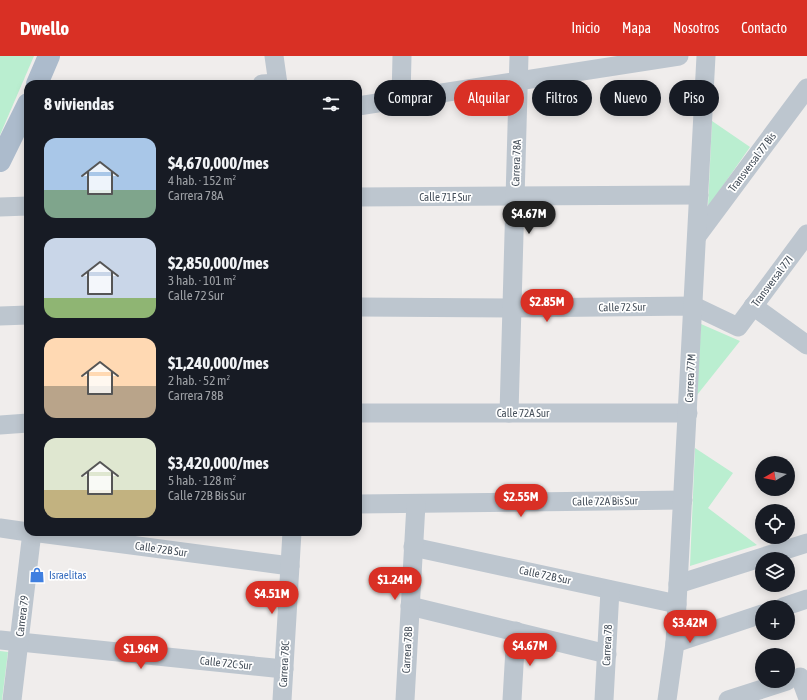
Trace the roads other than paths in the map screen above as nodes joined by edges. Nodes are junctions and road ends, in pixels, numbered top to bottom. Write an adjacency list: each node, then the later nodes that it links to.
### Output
1 (49, 56): 7 (main road)
2 (274, 56): 8 (street)
3 (402, 56): 9 (street)
4 (519, 56): 10 (street, Carrera 78A)
5 (679, 56): 11 (street)
6 (706, 56): 18 (street, Carrera 77M)
7 (39, 80)
8 (272, 80)
9 (402, 80)
10 (518, 80)
11 (524, 80)
12 (807, 89): 24 (street, Transversal 77 Bis)
13 (374, 104): 14 (street)
14 (362, 105)
15 (24, 112): 17 (main road)
16 (517, 116): 19 (street, Carrera 78A)
17 (0, 161)
18 (699, 195): 19 (street, Calle 71F Sur); 24 (street, Carrera 77M)
19 (515, 196): 20 (street, Calle 71F Sur); 28 (street, Carrera 78A)
20 (362, 197)
21 (24, 206): 22 (street)
22 (0, 207)
23 (807, 234): 26 (street, Transversal 77I)
24 (697, 236): 25 (street, Carrera 77M)
25 (694, 306): 28 (street, Calle 72 Sur); 31 (street, Calle 72 Sur); 35 (street, Carrera 77M)
26 (754, 306): 31 (street, Transversal 77I); 32 (street)
27 (362, 307): 28 (street, Calle 72 Sur)
28 (512, 308): 34 (street, Carrera 78A)
29 (24, 315): 30 (street)
30 (0, 316)
31 (738, 327)
32 (807, 345)
33 (362, 413): 34 (street, Calle 72A Sur)
34 (509, 413): 35 (street, Calle 72A Sur)
35 (688, 413): 38 (street, Carrera 77M)
36 (24, 423): 37 (street)
37 (0, 425)
38 (683, 500): 40 (street, Calle 72A Bis Sur); 49 (street, Carrera 77M)
39 (362, 504): 40 (street, Calle 72A Bis Sur)
40 (416, 504): 47 (street, Carrera 78B)
41 (0, 528): 42 (street)
42 (24, 531)
43 (32, 536): 58 (street, Carrera 79)
44 (62, 536): 48 (street, Calle 72B Sur)
45 (292, 536): 48 (street, Carrera 78C)
46 (807, 543): 49 (street)
47 (413, 547): 50 (street, Calle 72B Sur); 54 (street, Carrera 78B)
48 (290, 566): 61 (street, Carrera 78C)
49 (678, 584): 53 (street, Carrera 77M)
50 (610, 590): 53 (street, Calle 72B Sur); 60 (street, Carrera 78)
51 (807, 599): 52 (street)
52 (795, 603)
53 (677, 604): 59 (street, Carrera 77M)
54 (410, 606): 56 (street); 66 (street, Carrera 78B)
55 (755, 616): 59 (street)
56 (516, 631): 60 (street); 67 (street)
57 (0, 640): 58 (street, Calle 72C Sur)
58 (19, 642): 61 (street, Calle 72C Sur); 64 (street, Carrera 79)
59 (675, 643): 69 (street, Carrera 77M)
60 (607, 654): 68 (street, Carrera 78)
61 (284, 669): 65 (street, Carrera 78C)
62 (796, 678): 63 (street); 70 (street)
63 (807, 696)
64 (12, 700)
65 (282, 700)
66 (405, 700)
67 (512, 700)
68 (604, 700)
69 (667, 700)
70 (728, 700)

